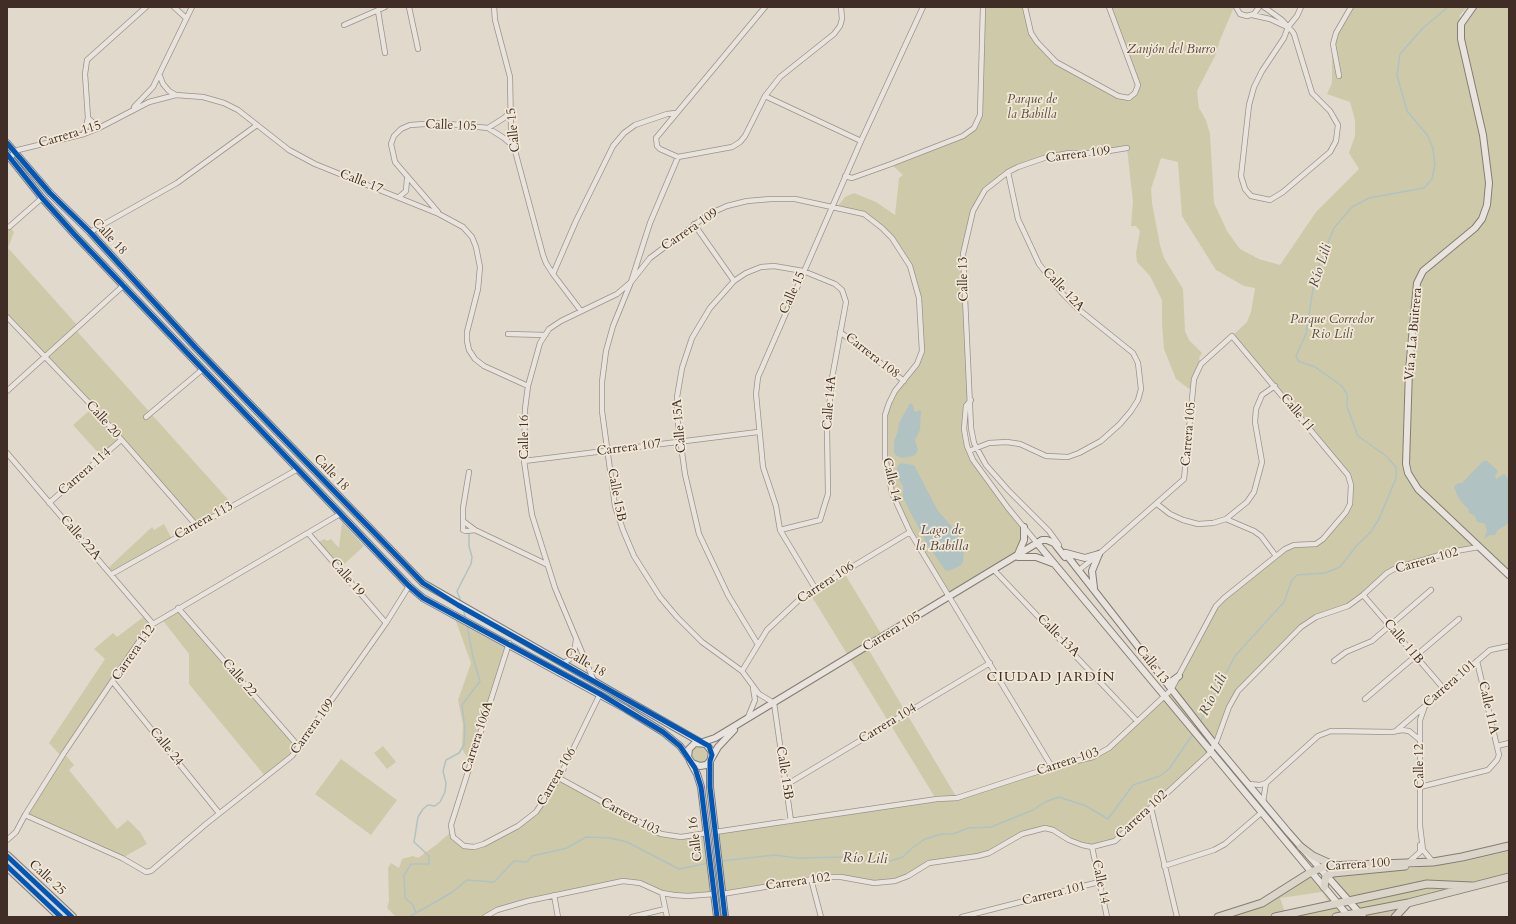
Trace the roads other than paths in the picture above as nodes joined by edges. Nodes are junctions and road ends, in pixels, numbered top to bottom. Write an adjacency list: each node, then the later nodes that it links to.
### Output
1 (146, 7): 33 (street)
2 (174, 7): 21 (street)
3 (192, 7): 21 (street)
4 (385, 7): 19 (street)
5 (409, 7): 24 (street)
6 (494, 7): 31 (street, Calle 15)
7 (765, 7): 32 (street)
8 (841, 7): 29 (street)
9 (923, 7): 38 (street, Calle 15)
10 (983, 7): 46 (street)
11 (1025, 7): 12 (street)
12 (1109, 7)
13 (1236, 7): 20 (street)
14 (1259, 7): 20 (street)
15 (1264, 7): 23 (street)
16 (1301, 7): 23 (street)
17 (1351, 7): 27 (street)
18 (1472, 7): 97 (main road, Vía a La Buitrera)
19 (378, 11): 22 (street); 25 (street)
20 (1252, 15): 23 (street)
21 (186, 18): 26 (street)
22 (344, 25)
23 (1288, 27): 23 (street)
24 (418, 49)
25 (385, 53)
26 (160, 76): 28 (street); 30 (street)
27 (1339, 76)
28 (176, 95): 30 (street, Carrera 115); 34 (street, Calle 17)
29 (765, 96): 38 (street); 44 (street)
30 (131, 110): 35 (street, Carrera 115)
31 (511, 111): 36 (street, Calle 105); 40 (street, Calle 15)
32 (676, 113): 44 (street); 56 (street)
33 (88, 118): 35 (street); 37 (street)
34 (257, 125): 48 (street, Calle 17); 54 (street)
35 (99, 128): 37 (street, Carrera 115)
36 (488, 128): 40 (street, Calle 105); 47 (street, Calle 105)
37 (84, 134): 42 (street, Carrera 115)
38 (861, 140): 46 (street, Calle 15)
39 (7, 143): 42 (main road, Calle 18)
40 (514, 147): 56 (street, Calle 15)
41 (1127, 148): 45 (street, Carrera 109)
42 (15, 153): 43 (street, Carrera 115); 54 (main road, Calle 18)
43 (8, 156): 49 (main road, Calle 18)
44 (678, 157): 58 (street)
45 (1008, 172): 72 (street, Calle 13); 77 (street, Calle 12A)
46 (845, 176): 50 (street, Calle 15)
47 (408, 179): 48 (street); 51 (street, Calle 105)
48 (399, 197): 51 (street, Calle 17)
49 (42, 198): 53 (street); 59 (main road, Calle 18)
50 (833, 206): 52 (street, Carrera 109); 55 (street, Calle 15); 68 (street, Calle 14)
51 (439, 214): 69 (street, Calle 17)
52 (694, 224): 57 (street); 58 (street, Carrera 109)
53 (10, 227)
54 (90, 232): 128 (main road, Calle 18)
55 (803, 271): 57 (street, Calle 15A); 62 (street, Calle 14A); 74 (street, Calle 15)
56 (553, 274): 60 (street, Calle 15)
57 (734, 281): 76 (street, Calle 15A)
58 (631, 282): 60 (street, Calle 16); 78 (street, Calle 15B)
59 (124, 285): 66 (street); 67 (main road, Calle 18)
60 (581, 311): 64 (street, Calle 16)
61 (7, 317): 66 (street, Calle 20)
62 (840, 332): 68 (street, Carrera 108); 93 (street, Calle 14A)
63 (508, 334): 64 (street)
64 (545, 335): 69 (street, Calle 16)
65 (1232, 336): 70 (street, Calle 11); 86 (street, Carrera 105)
66 (44, 357): 71 (street); 75 (street, Calle 20)
67 (203, 369): 73 (street); 82 (main road, Calle 18)
68 (904, 381): 94 (street, Calle 14)
69 (528, 386): 81 (street, Calle 16)
70 (1275, 386): 84 (street, Calle 11); 88 (street)
71 (7, 391)
72 (971, 400): 77 (street, Calle 13); 79 (street, Calle 13)
73 (146, 417)
74 (758, 432): 76 (street, Carrera 107); 93 (street, Calle 15)
75 (121, 440): 85 (street, Carrera 114); 90 (street, Calle 20)
76 (681, 441): 78 (street, Carrera 107); 122 (street, Calle 15A)
77 (976, 448): 79 (street); 98 (street, Calle 13)
78 (608, 451): 81 (street, Carrera 107); 130 (street, Calle 15B)
79 (969, 451): 91 (street, Calle 13)
80 (7, 453): 85 (street, Calle 22A)
81 (524, 461): 103 (street, Calle 16)
82 (298, 469): 87 (main road, Calle 18); 90 (street, Carrera 113)
83 (469, 472): 89 (street)
84 (1352, 494): 100 (street, Carrera 103)
85 (49, 503): 107 (street, Calle 22A)
86 (1158, 504): 88 (street); 99 (street, Carrera 105)
87 (340, 514): 95 (street, Carrera 112); 110 (main road, Calle 18)
88 (1226, 519): 100 (street)
89 (466, 523): 92 (street); 92 (street)
90 (196, 525): 107 (street, Carrera 113)
91 (1024, 527): 96 (street, Calle 13); 101 (main road)
92 (475, 530): 103 (street)
93 (780, 530): 111 (street, Calle 15)
94 (910, 532): 111 (street, Carrera 106); 115 (street, Calle 14)
95 (308, 533): 116 (street, Carrera 112); 118 (street, Calle 19)
96 (1037, 543): 101 (main road, Carrera 105); 102 (main road); 104 (main road, Calle 13)
97 (1479, 547): 109 (main road); 114 (street, Carrera 102)
98 (1065, 553): 99 (main road); 102 (main road, Calle 13)
99 (1100, 554): 106 (street, Carrera 105); 113 (main road)
100 (1276, 556): 131 (street, Carrera 103)
101 (1015, 558): 104 (main road); 105 (main road, Carrera 105)
102 (1070, 560): 106 (main road, Calle 13)
103 (546, 564): 121 (street, Calle 16)
104 (1055, 565): 108 (main road, Calle 13)
105 (994, 570): 115 (main road, Carrera 105); 144 (street, Calle 13A)
106 (1078, 570): 108 (main road); 113 (main road, Calle 13)
107 (112, 574): 119 (street, Calle 22A)
108 (1065, 575): 139 (main road, Calle 13)
109 (1509, 575)
110 (409, 586): 118 (street, Carrera 109); 123 (main road, Calle 18)
111 (815, 588): 122 (street, Carrera 106)
112 (1431, 590): 120 (street)
113 (1096, 593): 133 (main road, Calle 13)
114 (1363, 595): 120 (street, Calle 11B); 149 (street, Carrera 102)
115 (949, 597): 129 (street, Calle 14); 141 (main road, Carrera 105)
116 (178, 608): 119 (street, Carrera 112); 151 (street, Calle 22)
117 (1459, 619): 125 (street)
118 (386, 623): 151 (street, Carrera 109)
119 (153, 624): 134 (street, Carrera 112)
120 (1390, 626): 125 (street, Calle 11B); 126 (street)
121 (576, 636): 128 (street, Calle 16); 132 (street, Calle 16)
122 (757, 643): 130 (street, Carrera 106)
123 (509, 644): 138 (main road, Calle 18); 168 (street, Carrera 106A)
124 (1509, 646): 127 (street, Carrera 101)
125 (1415, 658): 136 (street, Calle 11B); 140 (street)
126 (1334, 661)
127 (1477, 661): 136 (street, Carrera 101); 150 (street, Calle 11A)
128 (564, 663): 132 (main road, Calle 18)
129 (990, 663): 155 (street, Calle 14); 159 (street, Carrera 104)
130 (742, 670): 135 (street, Calle 15B)
131 (1179, 676): 133 (main road); 137 (street, Carrera 103)
132 (594, 680): 147 (main road, Calle 18)
133 (1164, 680): 137 (main road, Calle 13)
134 (114, 682): 163 (street, Calle 24); 165 (street, Carrera 112)
135 (753, 686): 141 (street, Calle 15B); 143 (street)
136 (1444, 689): 142 (street, Carrera 101)
137 (1171, 690): 139 (street, Carrera 103); 149 (main road, Calle 13)
138 (600, 694): 153 (main road, Calle 18); 156 (street, Carrera 106)
139 (1165, 697): 144 (street, Carrera 103); 152 (main road, Calle 13)
140 (1365, 699)
141 (774, 703): 143 (main road, Carrera 105); 159 (street, Calle 15B)
142 (1425, 706): 145 (street, Carrera 101); 146 (street, Calle 12)
143 (745, 720): 147 (main road, Carrera 105); 154 (main road, Carrera 105)
144 (1137, 720): 155 (street, Carrera 103)
145 (1396, 731): 146 (street); 157 (street)
146 (1420, 740): 160 (street, Calle 12)
147 (701, 742): 153 (main road); 154 (main road)
148 (1509, 743): 150 (street)
149 (1215, 744): 152 (street, Carrera 102); 158 (main road, Calle 13)
150 (1497, 746): 160 (street, Calle 11A)
151 (300, 748): 163 (street, Carrera 109)
152 (1211, 752): 162 (street, Carrera 102); 164 (main road, Calle 13)
153 (689, 759): 154 (main road); 170 (main road, Calle 16)
154 (711, 759): 169 (main road, Calle 16)
155 (1052, 767): 166 (street, Carrera 103)
156 (559, 778): 168 (street, Carrera 106); 170 (street, Carrera 103)
157 (1266, 782): 158 (street); 161 (street)
158 (1249, 784): 161 (main road, Calle 13)
159 (786, 785): 166 (street, Calle 15B)
160 (1420, 787): 167 (street, Calle 12)
161 (1263, 802): 174 (main road, Calle 13)
162 (1151, 808): 173 (street, Carrera 102); 180 (street)
163 (219, 813): 165 (street, Carrera 109)
164 (1261, 813): 180 (street); 183 (main road, Calle 13)
165 (25, 815): 171 (street, Carrera 112)
166 (791, 822): 169 (street, Carrera 103)
167 (1420, 826): 176 (street, Calle 12); 178 (street, Calle 12)
168 (451, 832)
169 (715, 832): 192 (main road, Calle 16)
170 (707, 833): 191 (main road, Calle 16)
171 (7, 840)
172 (1509, 846): 178 (main road, Carrera 100)
173 (1092, 847): 186 (street, Carrera 102); 187 (street, Calle 14)
174 (1301, 847): 179 (main road); 181 (main road, Calle 13)
175 (8, 857): 182 (highway); 201 (highway, Calle 25)
176 (1410, 861): 177 (main road, Carrera 100); 179 (main road, Carrera 100)
177 (1423, 862): 178 (main road, Carrera 100); 184 (main road)
178 (1433, 862)
179 (1333, 865): 181 (main road, Carrera 100)
180 (1164, 866): 211 (street)
181 (1319, 868): 183 (main road, Carrera 100); 184 (main road, Calle 13)
182 (9, 871): 200 (highway, Calle 25)
183 (1311, 872): 189 (main road, Calle 13); 212 (main road, Carrera 100)
184 (1326, 876): 189 (main road); 194 (main road, Calle 13)
185 (1509, 877): 188 (main road)
186 (811, 879): 192 (street, Carrera 102); 208 (street)
187 (1100, 882): 209 (street, Carrera 101); 210 (street, Calle 14)
188 (1472, 886): 194 (main road); 196 (main road)
189 (1324, 887): 195 (main road, Calle 13)
190 (662, 893): 191 (street); 193 (street); 197 (street)
191 (714, 894): 206 (main road, Calle 16)
192 (722, 894): 207 (main road, Calle 16)
193 (554, 895): 202 (street); 203 (street)
194 (1348, 901): 195 (main road); 198 (main road, Calle 13)
195 (1337, 903): 199 (main road, Calle 13); 213 (main road)
196 (1408, 903): 198 (main road); 215 (main road)
197 (666, 909): 204 (street); 205 (street)
198 (1361, 915): 199 (main road)
199 (1348, 916): 214 (main road)
200 (61, 917)
201 (72, 917)
202 (484, 917)
203 (558, 917)
204 (632, 917)
205 (667, 917)
206 (717, 917)
207 (725, 917)
208 (821, 917)
209 (962, 917)
210 (1108, 917)
211 (1177, 917)
212 (1218, 917)
213 (1275, 917)
214 (1336, 917)
215 (1395, 917)

